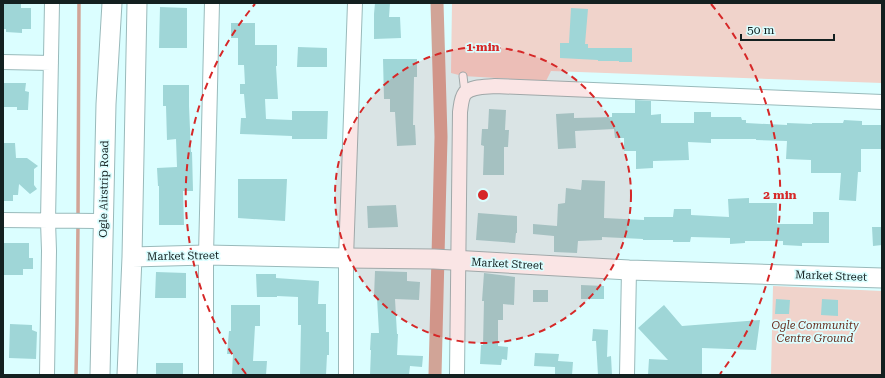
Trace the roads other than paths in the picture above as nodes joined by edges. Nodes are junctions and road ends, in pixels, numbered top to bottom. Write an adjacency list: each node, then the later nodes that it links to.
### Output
1 (52, 3): 7 (street)
2 (112, 3): 13 (street, Ogle Airstrip Road)
3 (137, 3): 15 (street)
4 (212, 3): 14 (street)
5 (355, 3): 16 (street)
6 (3, 62): 7 (street)
7 (51, 63): 12 (street)
8 (463, 76): 9 (lane)
9 (465, 93): 10 (street); 17 (street)
10 (882, 102)
11 (3, 220): 12 (street)
12 (48, 221): 13 (street); 20 (street)
13 (99, 222): 21 (street, Ogle Airstrip Road)
14 (206, 255): 15 (street, Market Street); 16 (street, Market Street); 23 (street)
15 (132, 257): 22 (street)
16 (346, 258): 17 (street, Market Street); 24 (street)
17 (447, 260): 18 (street, Market Street); 25 (street)
18 (629, 270): 19 (street, Market Street); 26 (street)
19 (882, 278)
20 (47, 375)
21 (100, 375)
22 (127, 375)
23 (206, 375)
24 (346, 375)
25 (457, 375)
26 (627, 375)

